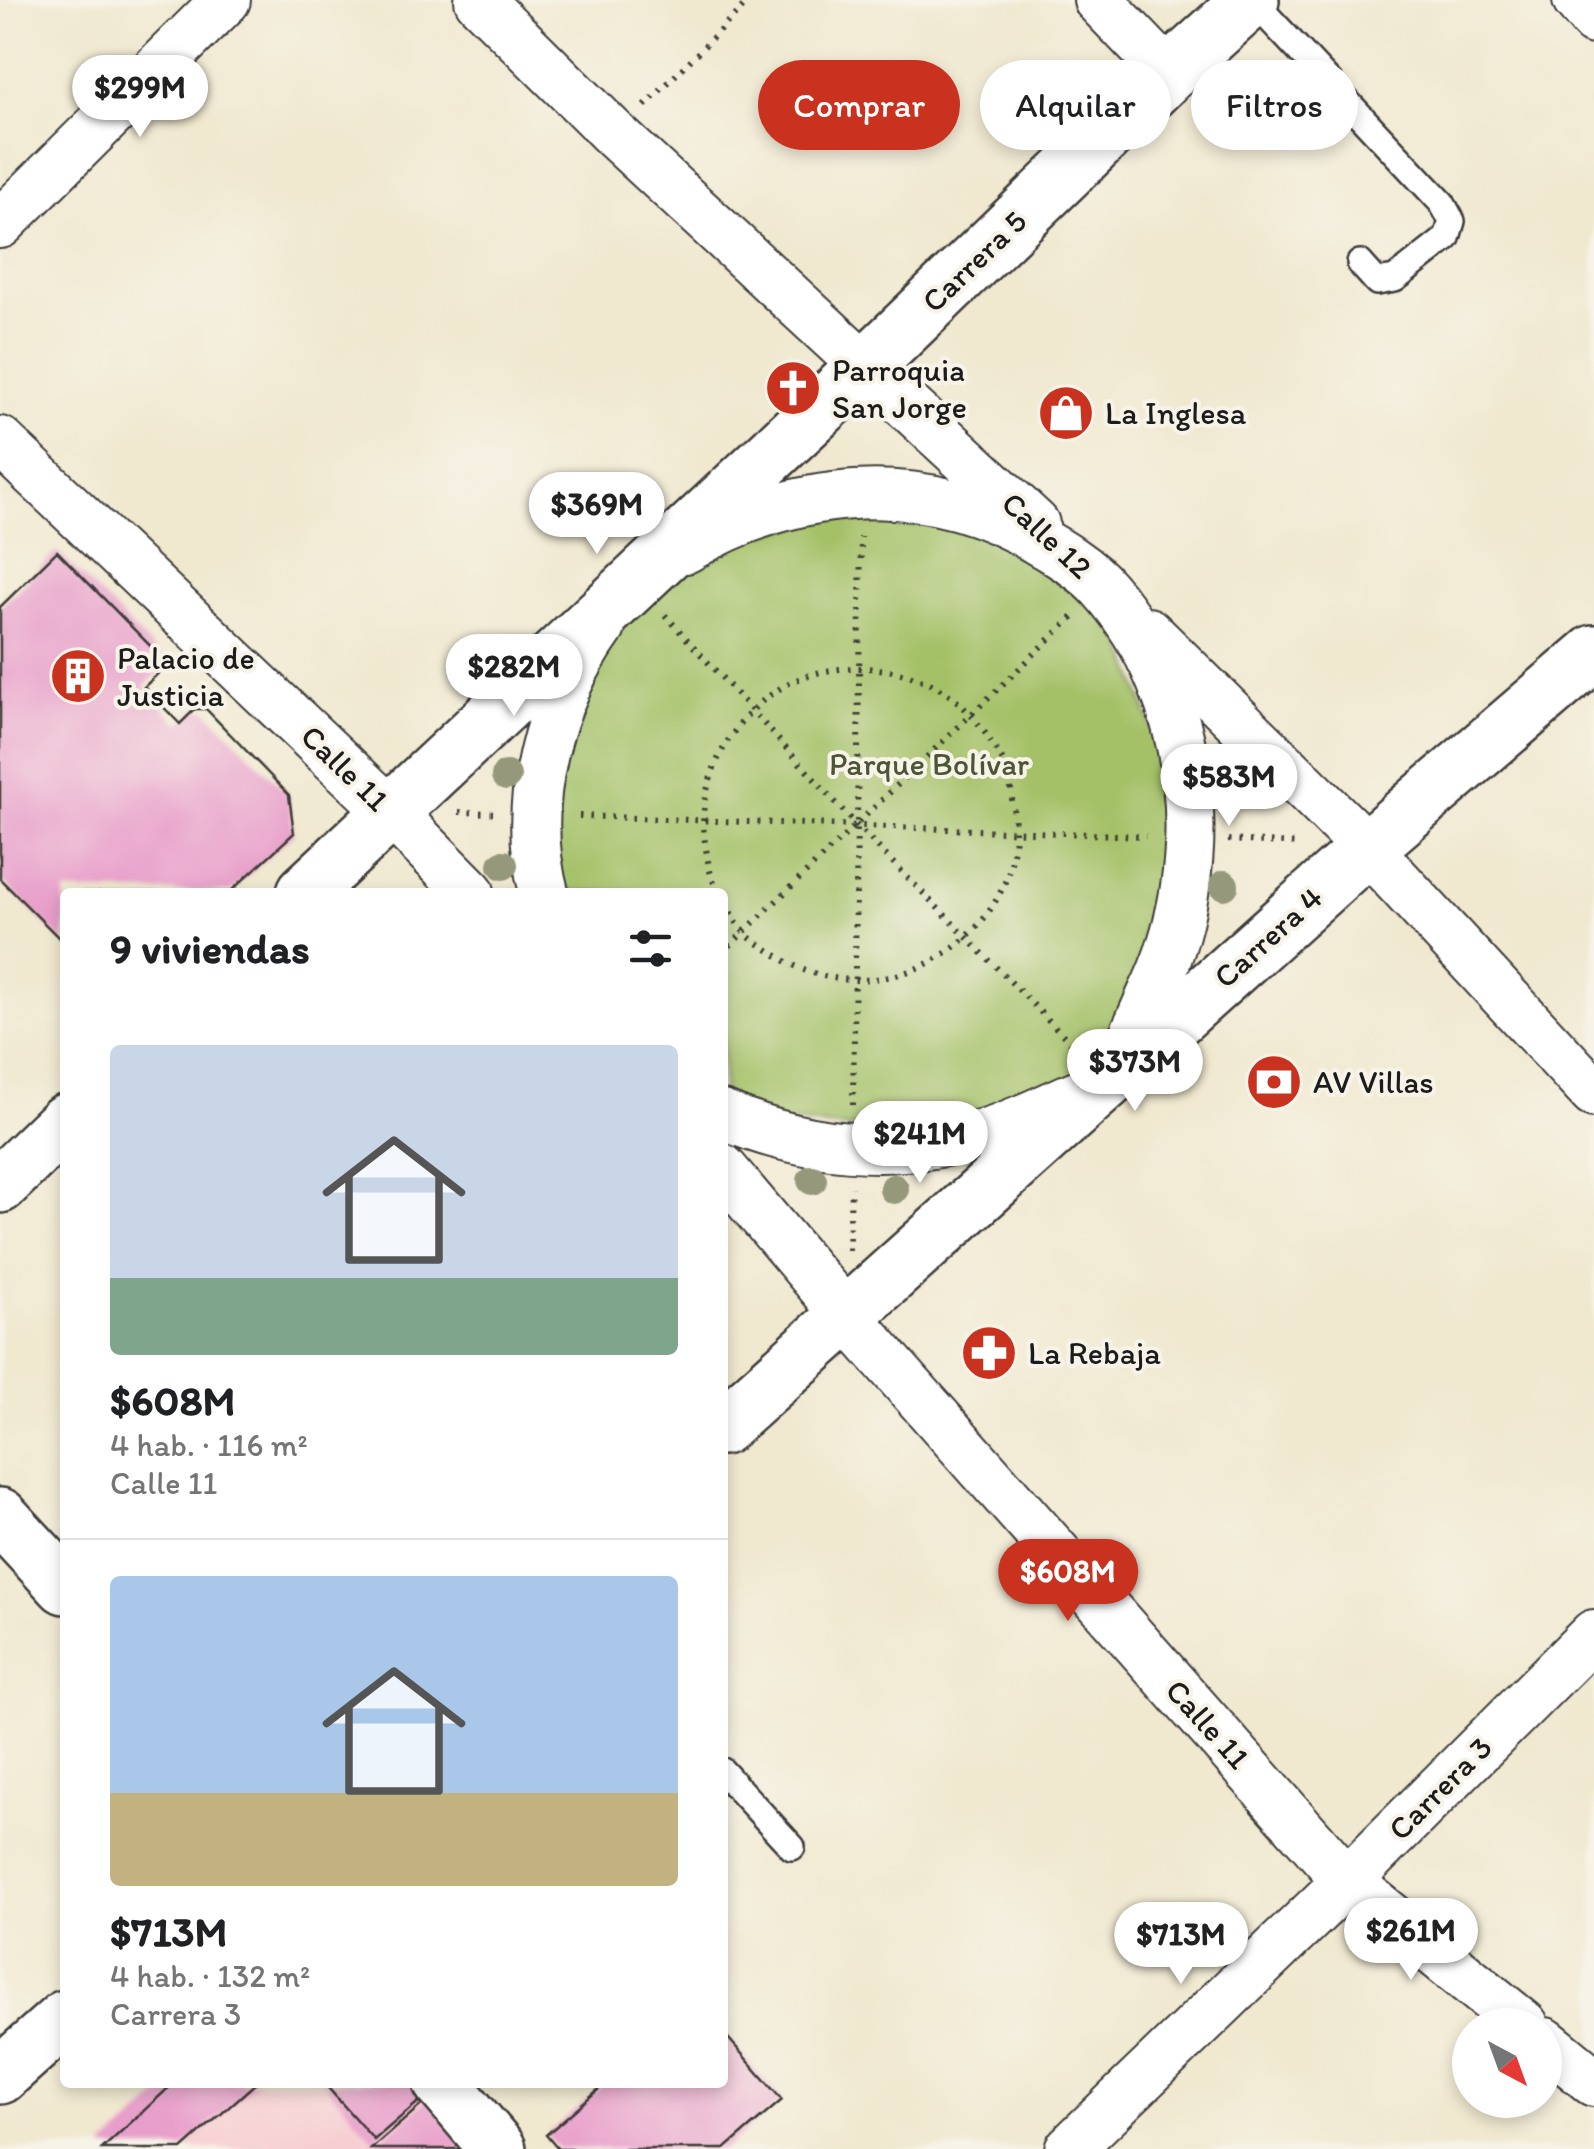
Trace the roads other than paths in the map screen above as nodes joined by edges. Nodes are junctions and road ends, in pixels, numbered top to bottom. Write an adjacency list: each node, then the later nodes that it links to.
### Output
1 (226, 0): 10 (street)
2 (479, 0): 12 (street, Calle 12)
3 (1098, 0): 7 (street)
4 (1252, 0): 8 (main road, Carrera 5); 11 (lane)
5 (1576, 0): 6 (street)
6 (1594, 20)
7 (1155, 60)
8 (1171, 71)
9 (1089, 150): 12 (main road, Carrera 5)
10 (0, 224)
11 (1360, 262)
12 (864, 367): 14 (main road, Carrera 5); 15 (street, Calle 12)
13 (0, 441): 17 (street, Calle 11)
14 (634, 580): 15 (street); 17 (main road, Carrera 5); 21 (street)
15 (1103, 587): 18 (street, Calle 12); 22 (street)
16 (1594, 653): 18 (main road, Carrera 4)
17 (390, 811): 19 (main road, Carrera 5); 20 (street, Calle 11)
18 (1367, 848): 22 (main road, Carrera 4); 23 (street, Calle 12)
19 (308, 888)
20 (466, 888)
21 (544, 888)
22 (1109, 1080): 24 (street); 28 (main road, Carrera 4)
23 (1594, 1093)
24 (728, 1118)
25 (60, 1127): 27 (main road)
26 (728, 1175): 28 (street, Calle 11)
27 (0, 1184)
28 (846, 1316): 29 (main road, Carrera 4); 35 (street, Calle 11)
29 (728, 1423)
30 (0, 1516): 31 (main road)
31 (60, 1581)
32 (1594, 1634): 35 (street, Carrera 3)
33 (728, 1778): 34 (lane)
34 (792, 1847)
35 (1347, 1881): 36 (street, Calle 11); 43 (street, Carrera 3)
36 (1503, 2008)
37 (60, 2022): 39 (main road)
38 (1562, 2056): 40 (street)
39 (0, 2076)
40 (1594, 2082)
41 (446, 2088): 42 (main road)
42 (498, 2149)
43 (1069, 2149)

